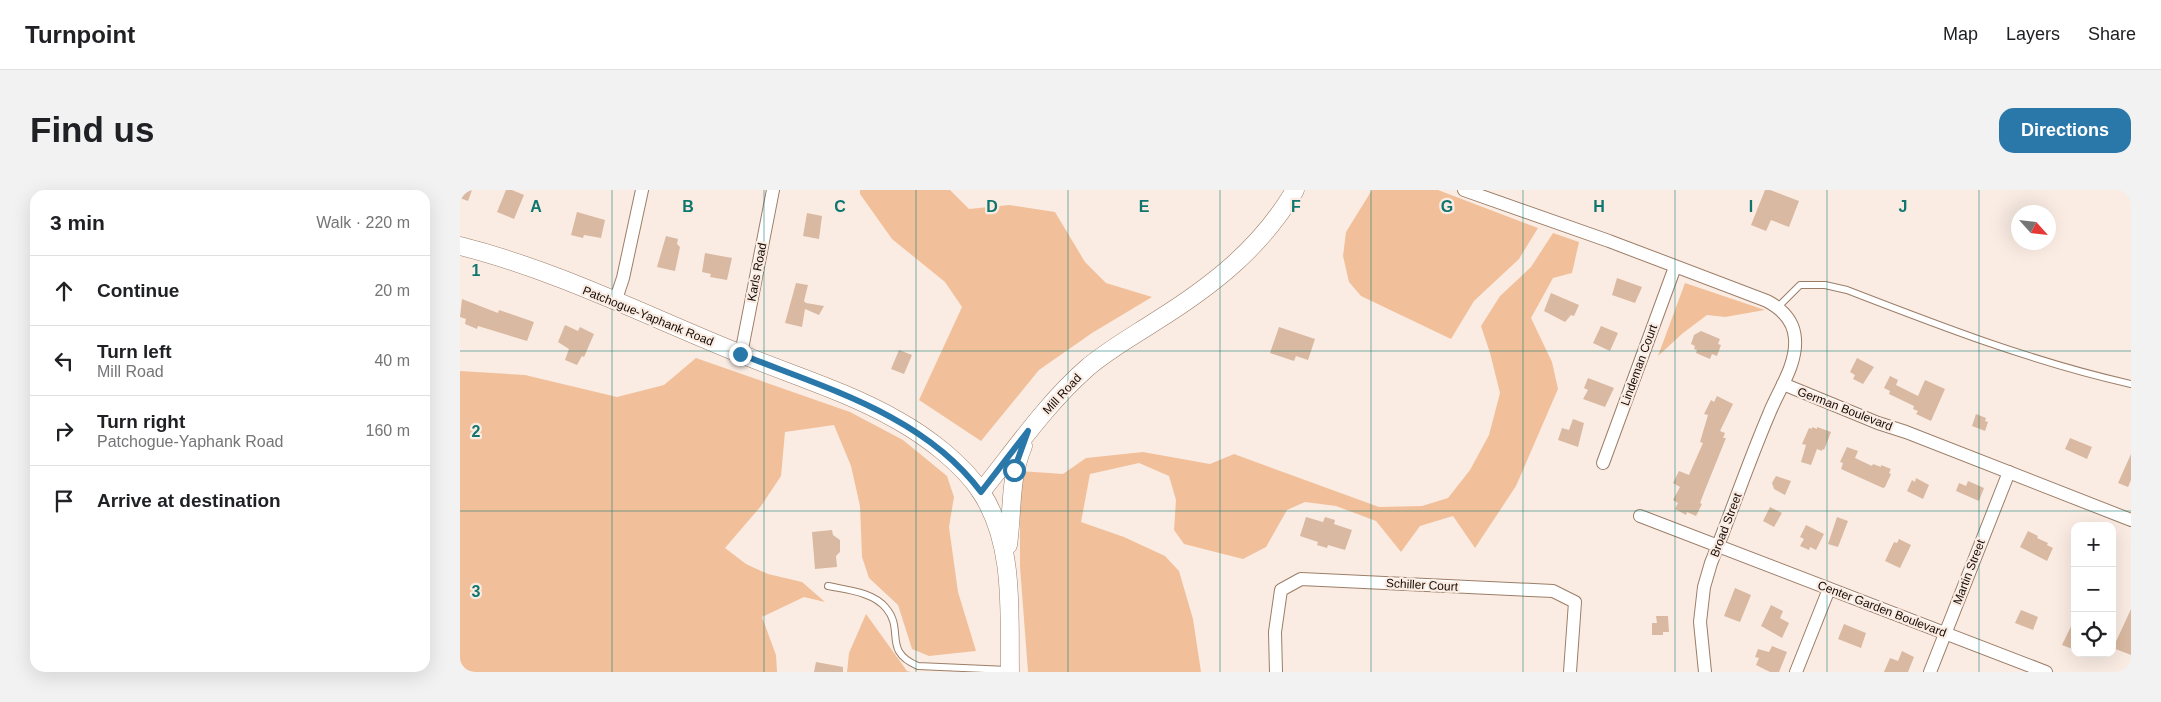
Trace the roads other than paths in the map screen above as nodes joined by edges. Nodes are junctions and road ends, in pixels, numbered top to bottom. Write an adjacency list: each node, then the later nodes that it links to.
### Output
1 (642, 190): 7 (street)
2 (773, 190): 9 (street, Karls Road)
3 (1294, 190): 12 (main road, Mill Road)
4 (1464, 190): 6 (street, German Boulevard)
5 (460, 246): 7 (main road, Patchogue-Yaphank Road)
6 (1675, 267): 8 (street, German Boulevard); 13 (street, Lindeman Court)
7 (615, 302): 9 (main road, Patchogue-Yaphank Road)
8 (1778, 308): 10 (street, German Boulevard); 11 (lane)
9 (740, 354): 15 (main road, Patchogue-Yaphank Road)
10 (1783, 384): 14 (street, German Boulevard); 18 (street, Broad Street)
11 (2131, 384)
12 (1028, 431): 15 (main road, Mill Road); 19 (main road)
13 (1603, 463)
14 (2009, 472): 17 (street, German Boulevard); 22 (street, Martin Street)
15 (981, 492): 19 (main road)
16 (1640, 516): 18 (street, Center Garden Boulevard)
17 (2131, 520)
18 (1718, 546): 21 (street, Center Garden Boulevard); 26 (street, Broad Street)
19 (1005, 559): 23 (main road)
20 (828, 586): 23 (lane)
21 (1829, 589): 22 (street, Center Garden Boulevard); 27 (street)
22 (1945, 634): 28 (street, Martin Street); 29 (street, Center Garden Boulevard)
23 (1010, 671)
24 (1276, 672): 25 (street, Schiller Court)
25 (1570, 672)
26 (1705, 672)
27 (1796, 672)
28 (1930, 672)
29 (2046, 672)

